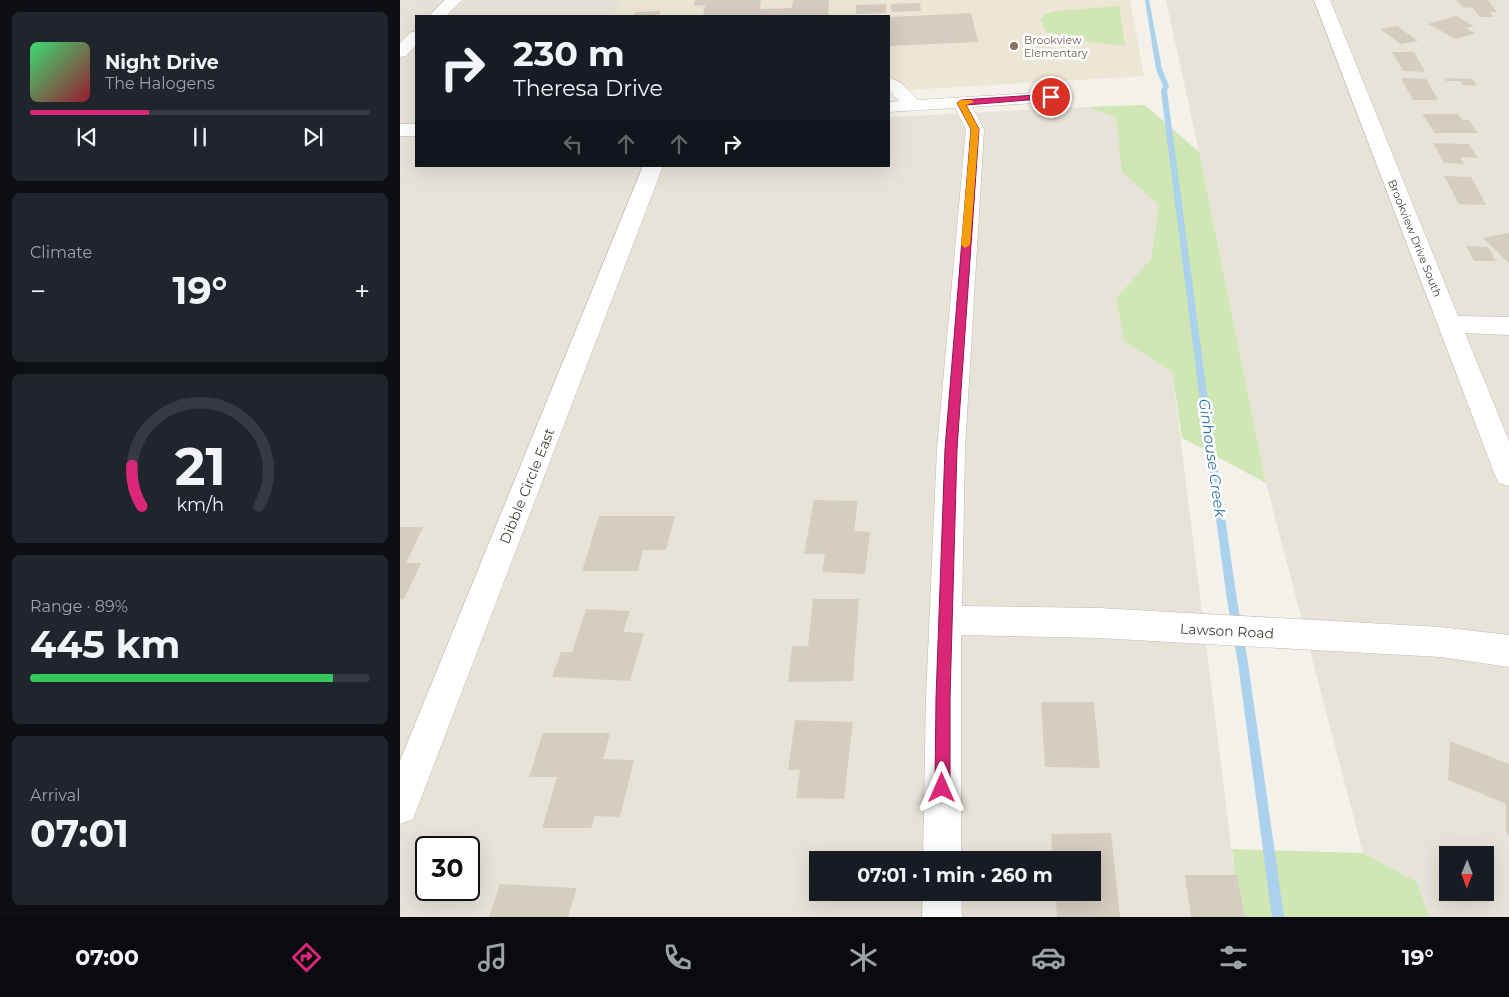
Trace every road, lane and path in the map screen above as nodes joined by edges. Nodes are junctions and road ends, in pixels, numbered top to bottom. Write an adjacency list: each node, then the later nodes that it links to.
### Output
1 (454, 0): 3 (street)
2 (1322, 0): 14 (street, Brookview Drive South)
3 (438, 15)
4 (415, 37): 5 (street)
5 (400, 52)
6 (890, 84): 9 (street)
7 (1051, 97): 8 (street)
8 (961, 103): 9 (street); 17 (street)
9 (913, 106): 10 (street)
10 (890, 107)
11 (400, 130): 12 (street)
12 (415, 130)
13 (653, 167): 19 (street, Dibble Circle East)
14 (1450, 324): 15 (street); 16 (street, Brookview Drive South)
15 (1509, 326)
16 (1509, 475)
17 (945, 620): 18 (street, Lawson Road); 20 (street)
18 (1509, 651)
19 (400, 806)
20 (942, 851)
21 (942, 901): 22 (street)
22 (942, 917)

